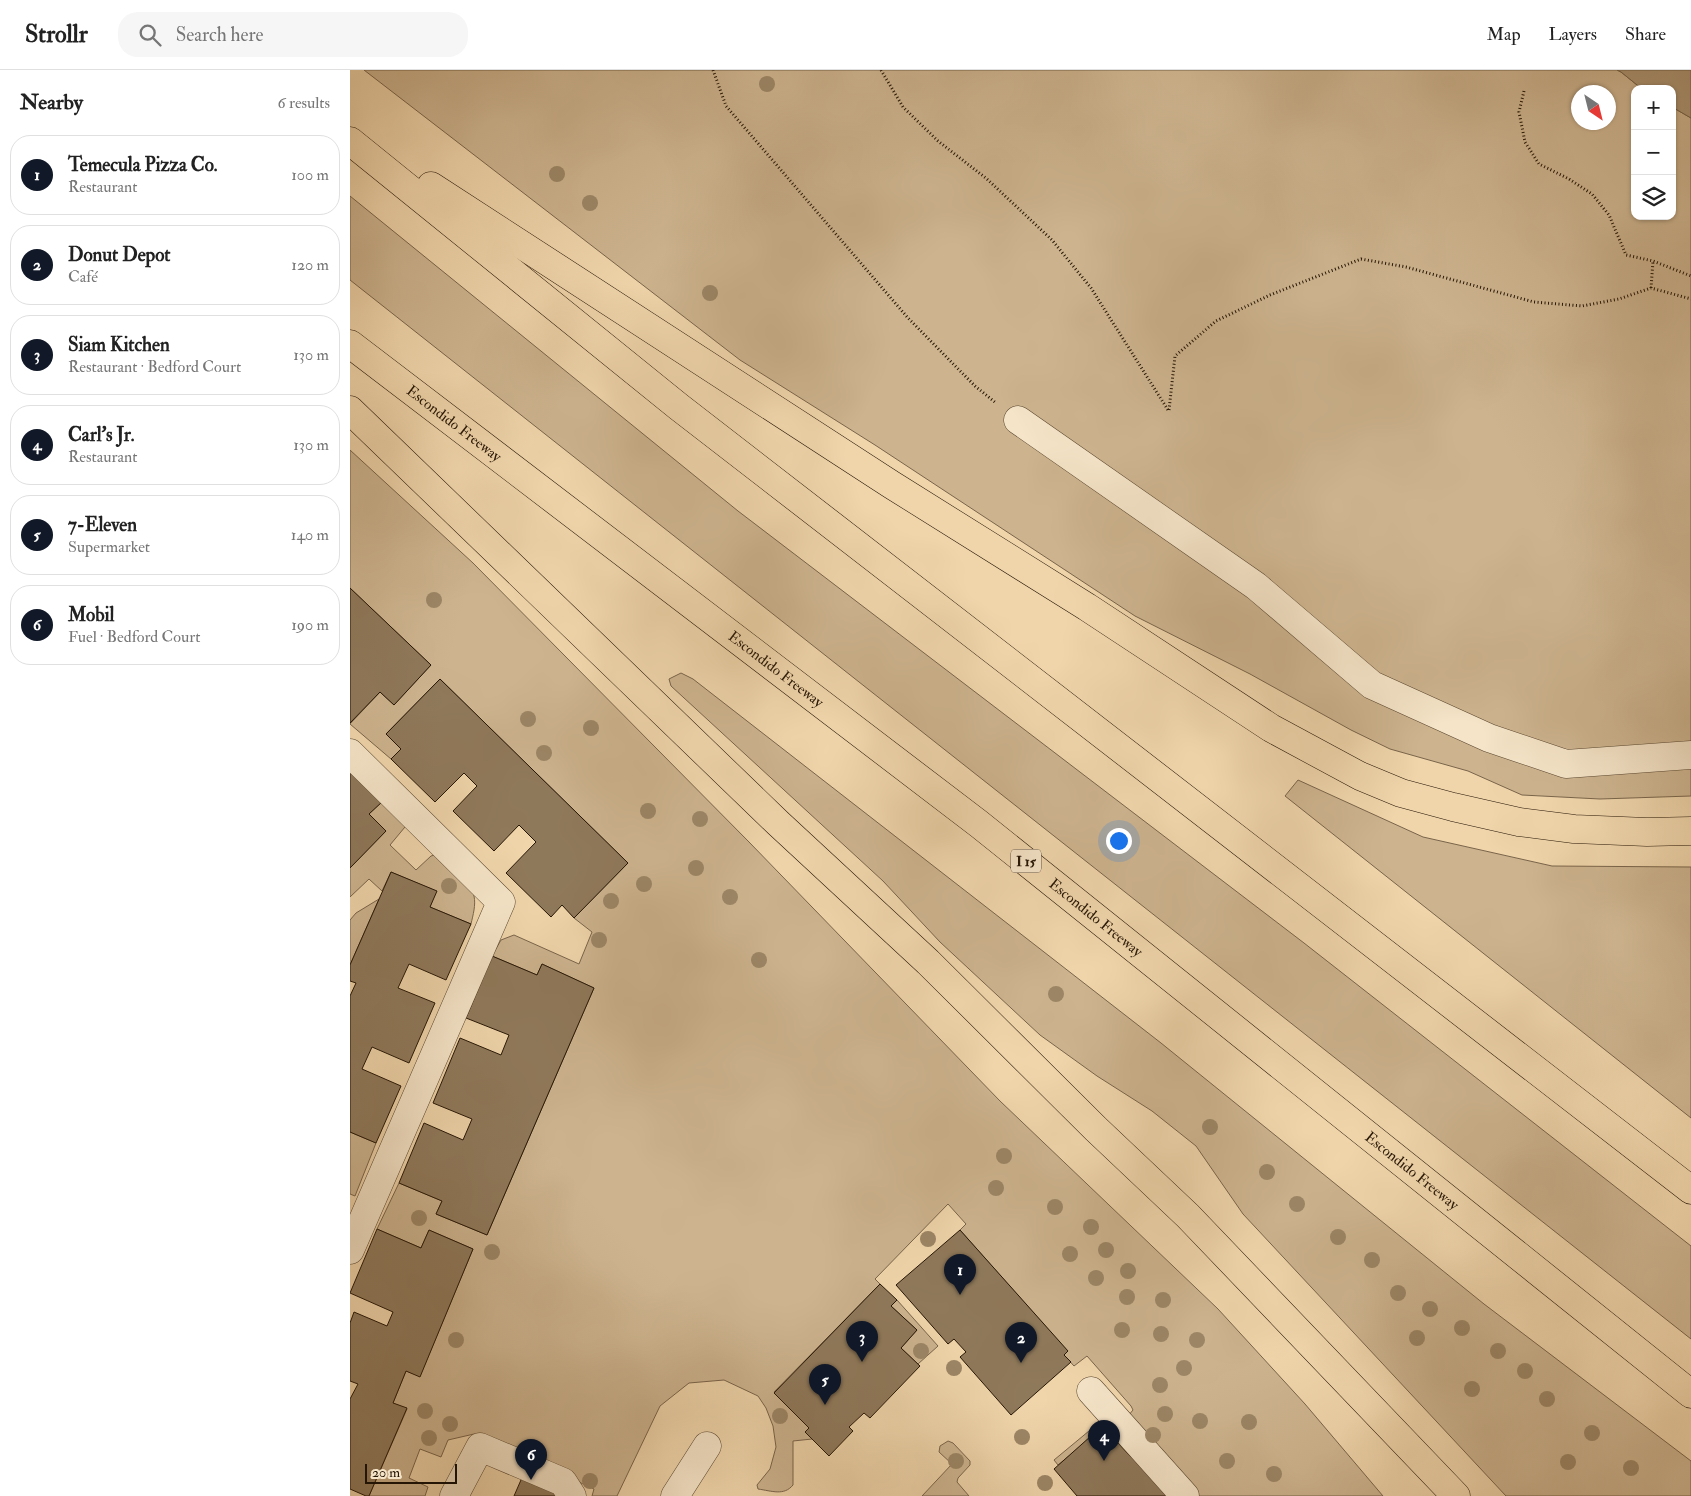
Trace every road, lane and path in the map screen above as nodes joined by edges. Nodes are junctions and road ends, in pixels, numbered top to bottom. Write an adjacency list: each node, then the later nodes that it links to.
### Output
1 (713, 70): 12 (path)
2 (881, 70): 8 (path)
3 (1524, 91): 6 (path)
4 (350, 134): 15 (highway)
5 (350, 141): 16 (highway)
6 (1653, 261): 7 (path); 8 (path)
7 (1691, 276)
8 (1651, 288): 9 (path)
9 (1691, 299)
10 (350, 344): 19 (highway, Escondido Freeway / I 15)
11 (350, 410): 25 (highway)
12 (1018, 420): 14 (street)
13 (350, 753): 17 (street)
14 (1691, 754)
15 (1691, 831)
16 (1691, 1190)
17 (350, 1250)
18 (1091, 1391): 24 (street)
19 (1691, 1394)
20 (708, 1446): 23 (street)
21 (454, 1496): 22 (street)
22 (572, 1496)
23 (675, 1496)
24 (1185, 1496)
25 (1456, 1496)

